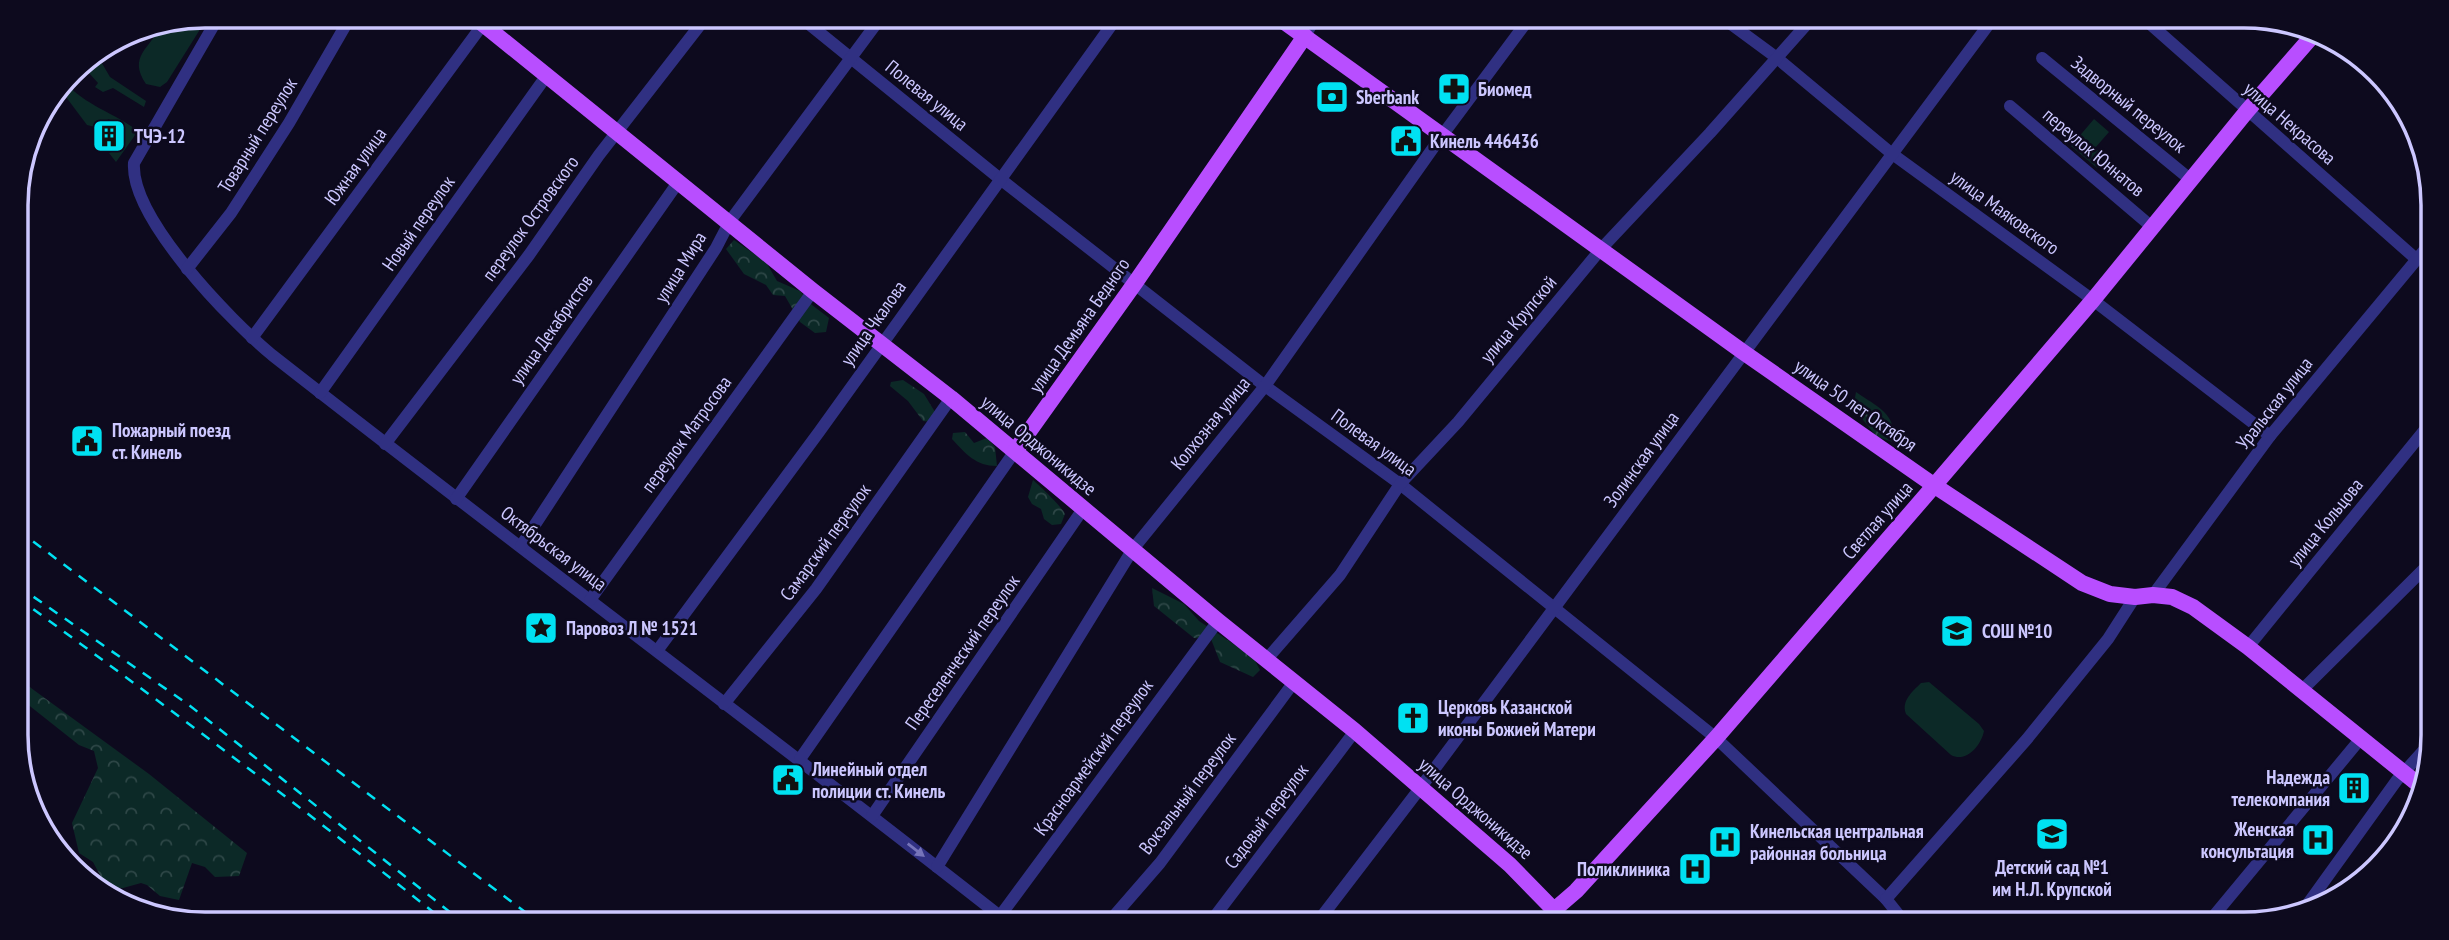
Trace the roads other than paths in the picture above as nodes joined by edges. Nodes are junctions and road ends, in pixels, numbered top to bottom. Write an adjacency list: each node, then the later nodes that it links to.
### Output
1 (212, 28): 35 (street, Октябрьская улица)
2 (344, 28): 35 (street, Товарный переулок)
3 (475, 28): 39 (street, Южная улица)
4 (493, 28): 21 (main road, улица Орджоникидзе)
5 (698, 28): 24 (street, переулок Островского)
6 (814, 28): 18 (street, Полевая улица)
7 (873, 28): 18 (street, улица Мира)
8 (1109, 28): 27 (street, улица Чкалова)
9 (1293, 28): 16 (main road, улица 50 лет Октября)
10 (1309, 28): 16 (street, улица Демьяна Бедного)
11 (1522, 28): 25 (street, Колхозная улица)
12 (1736, 28): 19 (street, улица Маяковского)
13 (1803, 28): 19 (street, улица Крупской)
14 (1986, 28): 26 (street, Золинская улица)
15 (2154, 28): 23 (street, улица Некрасова)
16 (1304, 36): 25 (main road, улица 50 лет Октября); 36 (main road, улица Демьяна Бедного)
17 (2307, 40): 23 (main road, Светлая улица)
18 (850, 58): 27 (street, Полевая улица); 30 (street, улица Мира)
19 (1777, 58): 26 (street, улица Маяковского); 32 (street, улица Крупской)
20 (2042, 58): 28 (street, Задворный переулок)
21 (547, 75): 24 (main road, улица Орджоникидзе); 43 (street, Новый переулок)
22 (2010, 106): 31 (street, переулок Юннатов)
23 (2247, 111): 28 (main road, Светлая улица); 34 (street, улица Некрасова)
24 (617, 132): 29 (main road, улица Орджоникидзе); 47 (street, переулок Островского)
25 (1443, 134): 32 (main road, улица 50 лет Октября); 42 (street, Колхозная улица)
26 (1891, 153): 38 (street, улица Маяковского); 41 (street, Золинская улица)
27 (999, 178): 36 (street, Полевая улица); 40 (street, улица Чкалова)
28 (2191, 180): 31 (main road, Светлая улица)
29 (679, 181): 30 (main road, улица Орджоникидзе); 51 (street, улица Декабристов)
30 (730, 221): 37 (main road, улица Орджоникидзе); 53 (street, улица Мира)
31 (2152, 227): 38 (main road, Светлая улица)
32 (1601, 249): 41 (main road, улица 50 лет Октября); 49 (street, улица Крупской)
33 (2421, 252): 34 (street, Уральская улица)
34 (2415, 258): 46 (street, Уральская улица)
35 (187, 269): 39 (street, Октябрьская улица)
36 (1135, 283): 42 (street, Полевая улица); 48 (main road, улица Демьяна Бедного)
37 (813, 291): 40 (main road, улица Орджоникидзе); 58 (street, переулок Матросова)
38 (2093, 300): 46 (street, улица Маяковского); 50 (main road, Светлая улица)
39 (252, 338): 43 (street, Октябрьская улица)
40 (881, 344): 44 (main road, улица Орджоникидзе); 62 (street, улица Чкалова)
41 (1743, 352): 50 (main road, улица 50 лет Октября); 59 (street, Золинская улица)
42 (1265, 386): 49 (street, Полевая улица); 54 (street, Колхозная улица)
43 (320, 393): 47 (street, Октябрьская улица)
44 (951, 398): 48 (main road, улица Орджоникидзе); 66 (street, Самарский переулок)
45 (2421, 435): 61 (street, улица Кольцова)
46 (2270, 436): 56 (street, Уральская улица)
47 (385, 444): 51 (street, Октябрьская улица)
48 (1015, 451): 52 (main road, улица Орджоникидзе); 71 (street, улица Демьяна Бедного)
49 (1400, 484): 59 (street, Полевая улица); 63 (street, улица Крупской)
50 (1935, 486): 57 (main road, улица 50 лет Октября); 69 (main road, Светлая улица)
51 (456, 499): 53 (street, Октябрьская улица)
52 (1083, 509): 54 (main road, улица Орджоникидзе); 75 (street, Переселенческий переулок)
53 (521, 546): 58 (street, Октябрьская улица)
54 (1133, 549): 60 (main road, улица Орджоникидзе); 76 (street, Колхозная улица)
55 (2421, 572): 65 (street)
56 (2153, 595): 57 (main road, улица 50 лет Октября); 61 (main road, улица 50 лет Октября)
57 (2135, 597): 77 (street)
58 (590, 600): 62 (street, Октябрьская улица)
59 (1555, 609): 69 (street, Полевая улица); 74 (street, Золинская улица)
60 (1218, 621): 63 (main road, улица Орджоникидзе); 80 (street, Красноармейский переулок)
61 (2248, 648): 65 (main road, улица 50 лет Октября)
62 (657, 651): 66 (street, Октябрьская улица)
63 (1266, 660): 64 (main road, улица Орджоникидзе)
64 (1294, 682): 67 (main road, улица Орджоникидзе); 81 (street, Вокзальный переулок)
65 (2302, 690): 68 (main road, улица 50 лет Октября)
66 (724, 704): 71 (street, Октябрьская улица)
67 (1355, 731): 74 (main road, улица Орджоникидзе); 82 (street, Садовый переулок)
68 (2362, 737): 72 (main road, улица 50 лет Октября); 87 (street)
69 (1716, 738): 77 (street, Полевая улица); 85 (main road, Светлая улица)
70 (2419, 755): 72 (street)
71 (800, 759): 75 (street, Октябрьская улица)
72 (2405, 772): 73 (main road, улица 50 лет Октября); 78 (street)
73 (2415, 781)
74 (1421, 787): 83 (street, Золинская улица); 84 (main road, улица Орджоникидзе)
75 (872, 816): 76 (street, Октябрьская улица, one-way to 76)
76 (937, 867): 79 (street, Октябрьская улица)
77 (1886, 899): 86 (street, Полевая улица)
78 (2313, 899)
79 (995, 912)
80 (1011, 912)
81 (1117, 912)
82 (1218, 912)
83 (1325, 912)
84 (1553, 912)
85 (1561, 912)
86 (1896, 912)
87 (2217, 912)

